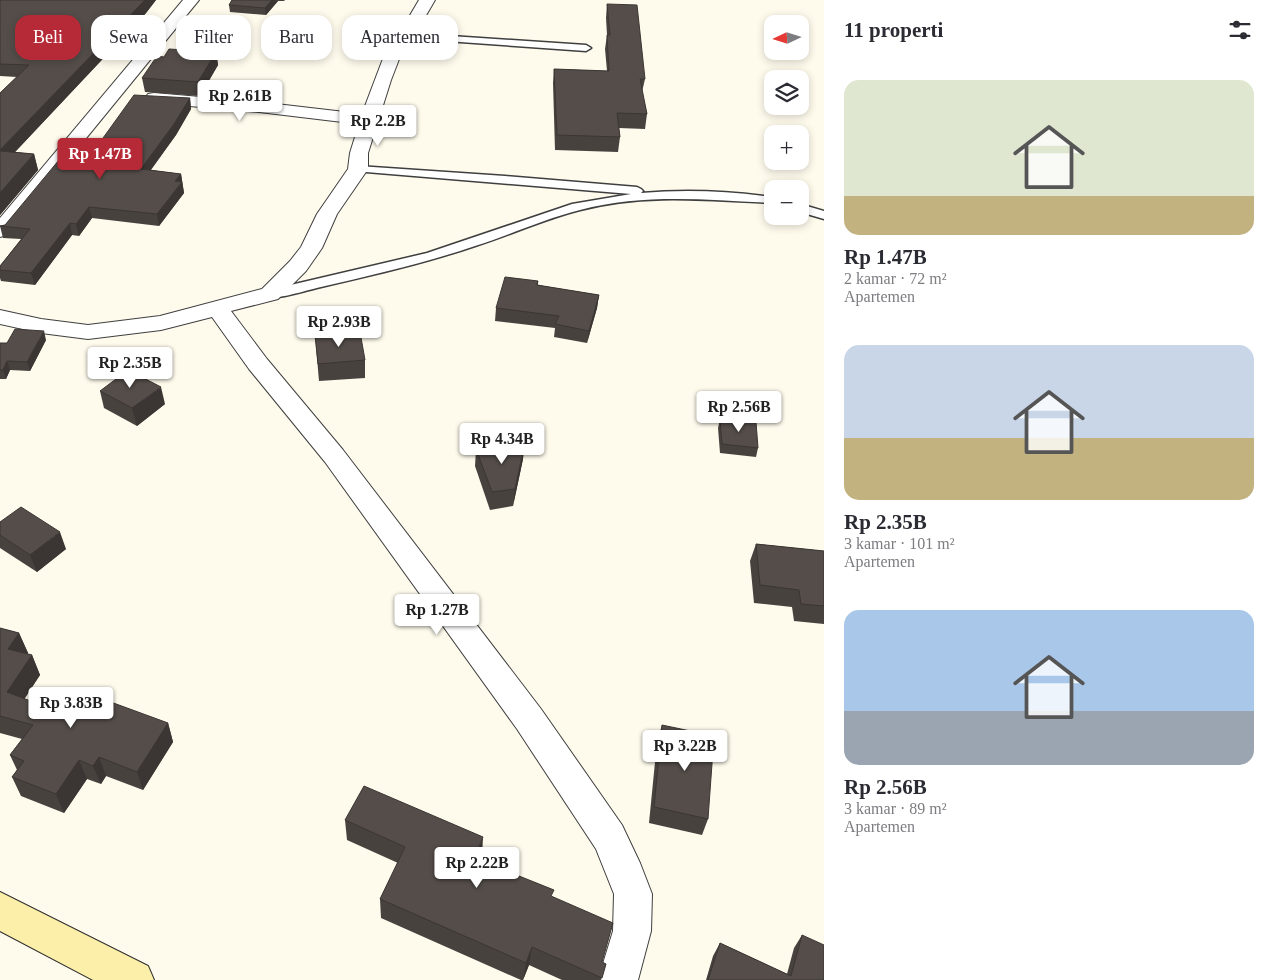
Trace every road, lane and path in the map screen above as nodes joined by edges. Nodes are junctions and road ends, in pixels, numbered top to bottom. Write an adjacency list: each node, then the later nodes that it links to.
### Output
1 (191, 0): 7 (street)
2 (427, 0): 3 (street)
3 (418, 15)
4 (458, 39): 5 (lane)
5 (586, 48)
6 (390, 60): 8 (street)
7 (112, 96): 8 (street); 14 (street)
8 (370, 120): 9 (street)
9 (358, 169): 10 (lane); 15 (street)
10 (671, 195): 11 (lane); 15 (lane)
11 (764, 200)
12 (809, 211): 13 (lane)
13 (824, 216)
14 (0, 231)
15 (270, 294): 16 (street)
16 (218, 309): 17 (street); 20 (street)
17 (0, 317)
18 (0, 911): 19 (main road)
19 (115, 975)
20 (618, 980)

